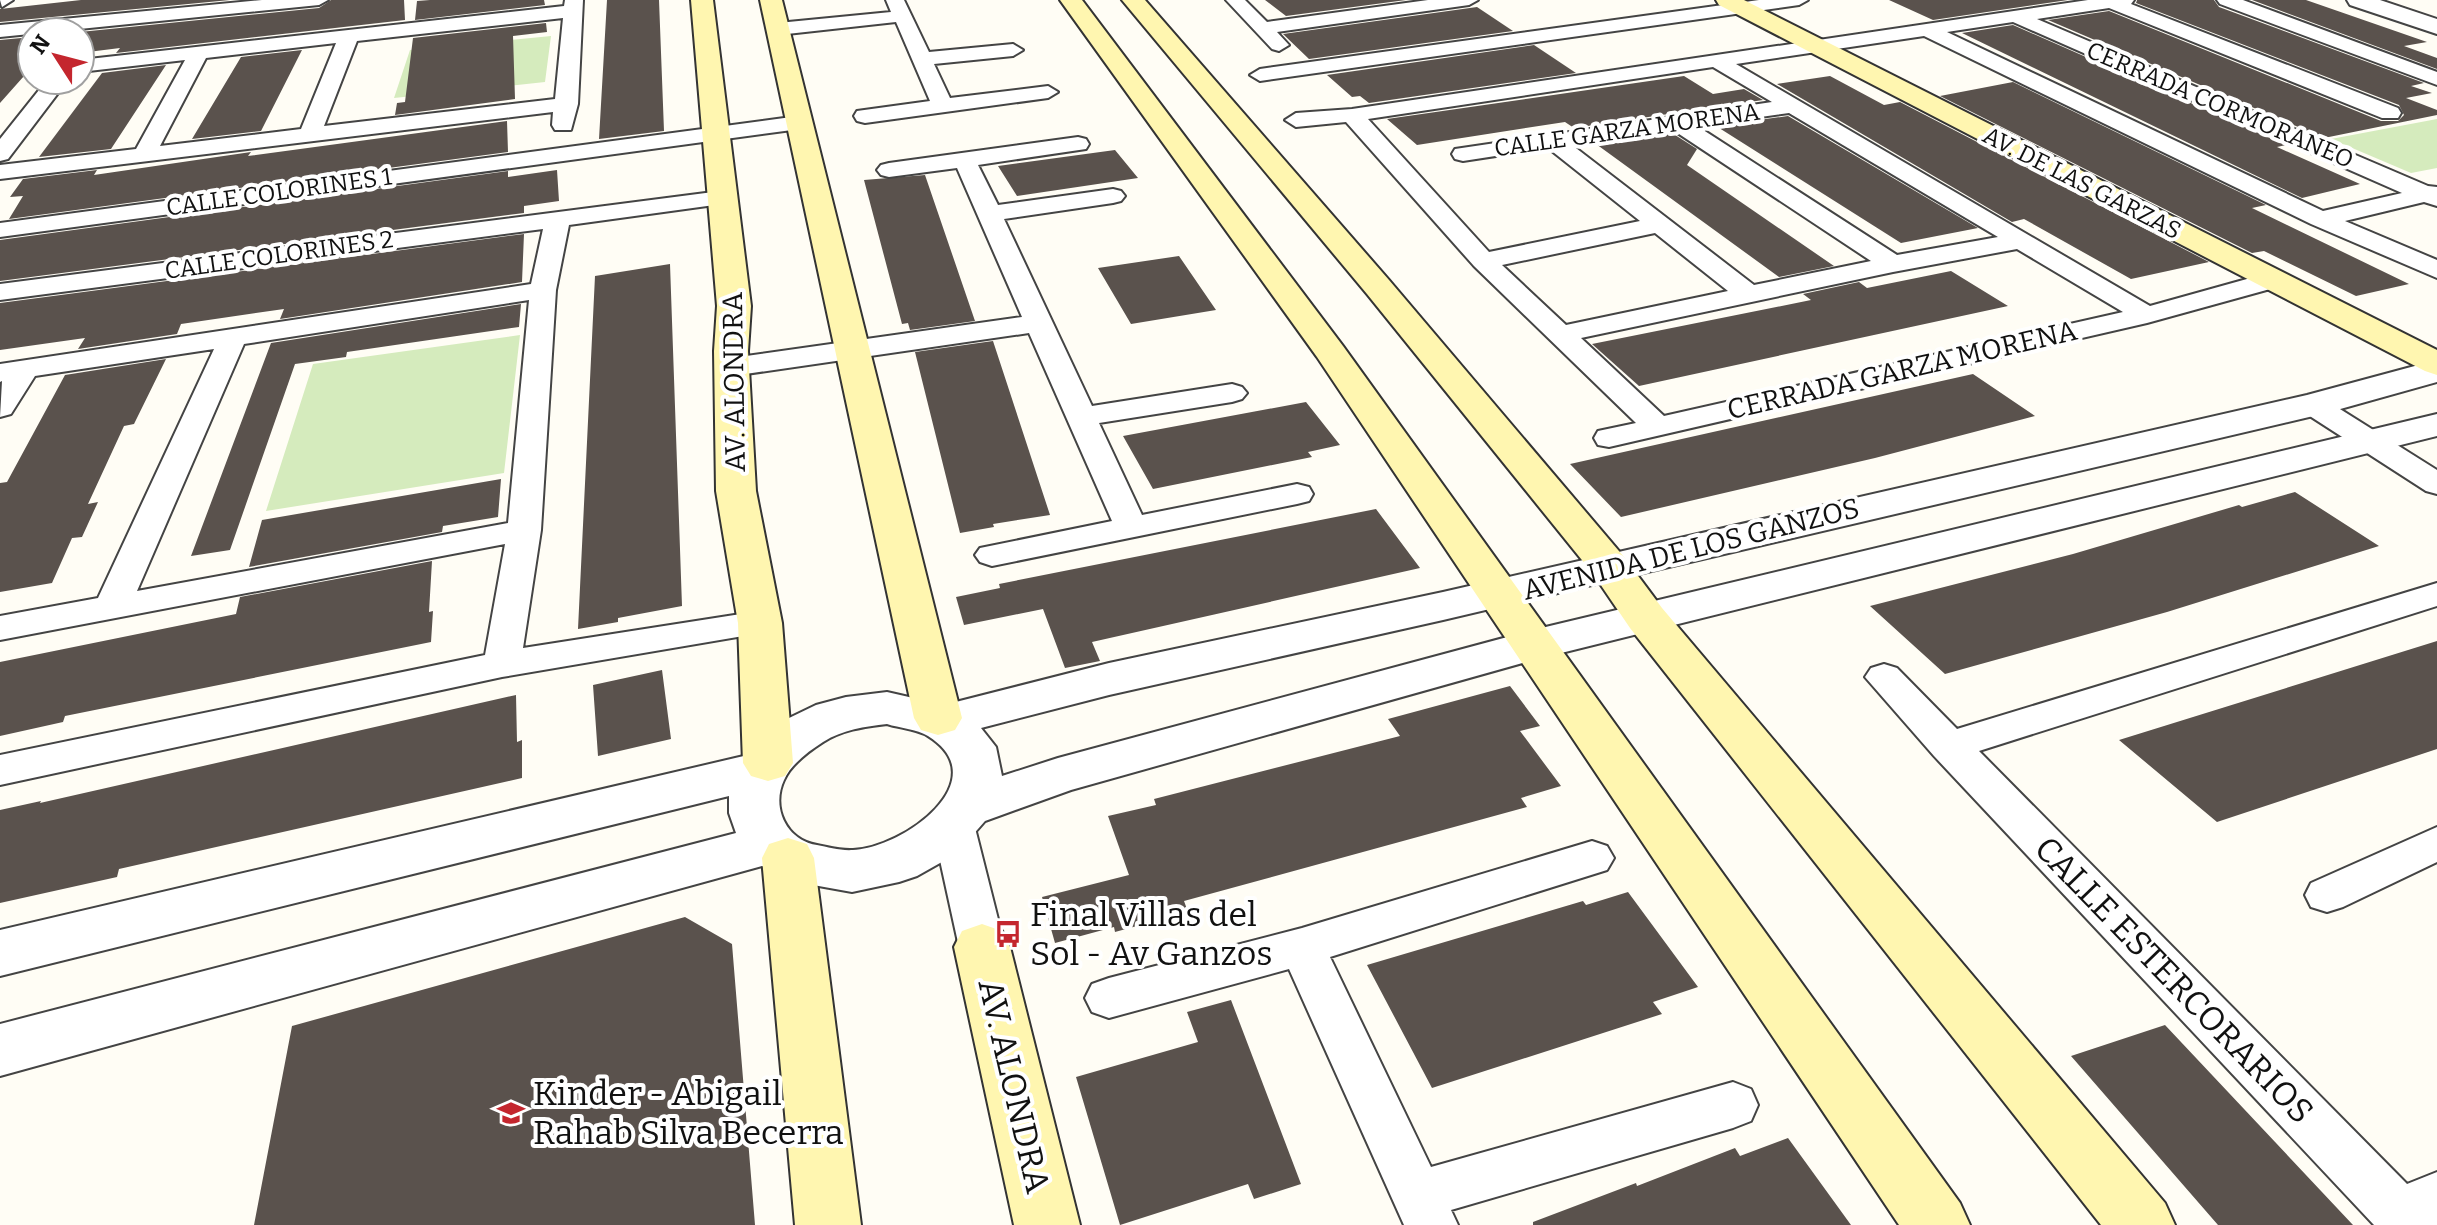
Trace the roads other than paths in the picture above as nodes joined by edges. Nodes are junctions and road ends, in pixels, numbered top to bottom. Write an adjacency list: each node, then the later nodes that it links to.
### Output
1 (319, 0): 19 (street)
2 (702, 0): 48 (main road, AV. ALONDRA)
3 (1071, 0): 98 (main road)
4 (1133, 0): 96 (main road)
5 (1235, 0): 22 (street)
6 (1360, 0): 16 (street)
7 (1469, 0): 16 (street)
8 (1799, 0): 12 (street)
9 (2226, 0): 35 (street)
10 (2358, 0): 21 (street)
11 (2117, 1): 18 (street, CERRADA CORMORANEO); 41 (street, CERRADA CORMORANEO)
12 (1743, 4): 20 (street); 27 (main road, AV. DE LAS GARZAS)
13 (574, 6): 26 (street); 38 (street)
14 (1613, 7): 20 (street)
15 (899, 8): 17 (street); 30 (street)
16 (1377, 12): 22 (street)
17 (774, 14): 46 (main road)
18 (2015, 16): 23 (street, CERRADA CORMORANEO); 58 (street, CERRADA CORMORANEO)
19 (105, 21): 24 (street); 25 (street)
20 (1639, 22): 33 (street)
21 (2437, 27)
22 (1264, 28): 33 (street)
23 (1925, 29): 27 (street, CERRADA CORMORANEO); 63 (street, CERRADA CORMORANEO)
24 (0, 31)
25 (96, 32)
26 (349, 36): 29 (street); 47 (street, CALLE COLORINES 1)
27 (1806, 48): 31 (street); 70 (main road, AV. DE LAS GARZAS)
28 (1013, 50): 30 (street)
29 (199, 53): 32 (street); 54 (street)
30 (922, 59): 39 (street)
31 (1717, 61): 40 (street, CERRADA GARZA MORENA); 42 (street)
32 (96, 64)
33 (1300, 69): 34 (street)
34 (1260, 75)
35 (2437, 79)
36 (1048, 92): 39 (street)
37 (45, 96): 51 (street)
38 (567, 104): 47 (street, CALLE COLORINES 1); 52 (street)
39 (943, 106): 43 (street)
40 (1791, 106): 45 (street, CALLE GARZA MORENA); 66 (street, CERRADA GARZA MORENA)
41 (2390, 113)
42 (1352, 115): 44 (street); 67 (street)
43 (865, 116)
44 (1296, 120)
45 (1676, 122): 49 (street, CALLE GARZA MORENA); 68 (street)
46 (799, 123): 48 (street, CALLE COLORINES 1); 78 (main road)
47 (310, 135): 54 (street, CALLE COLORINES 1)
48 (700, 135): 52 (street, CALLE COLORINES 1); 60 (main road, AV. ALONDRA)
49 (1554, 142): 53 (street, CALLE GARZA MORENA); 64 (street)
50 (1078, 144): 55 (street)
51 (0, 154)
52 (558, 154): 65 (street, CALLE COLORINES 1)
53 (1463, 154)
54 (144, 155): 57 (street, CALLE COLORINES 1)
55 (964, 158): 56 (street); 61 (street)
56 (889, 170)
57 (0, 172)
58 (2433, 195): 63 (street, CERRADA CORMORANEO)
59 (1113, 196): 61 (street)
60 (709, 199): 62 (street, CALLE COLORINES 2); 80 (main road, AV. ALONDRA)
61 (989, 214): 75 (street)
62 (558, 218): 71 (street); 72 (street, CALLE COLORINES 2)
63 (2320, 219): 69 (street, CERRADA CORMORANEO)
64 (1659, 225): 67 (street); 73 (street)
65 (0, 230)
66 (2020, 241): 68 (street); 74 (street, CERRADA GARZA MORENA)
67 (1483, 261): 76 (street)
68 (1893, 264): 73 (street)
69 (2437, 270)
70 (2262, 284): 74 (street, CERRADA GARZA MORENA); 79 (main road, AV. DE LAS GARZAS)
71 (543, 290): 77 (street); 94 (street)
72 (0, 292)
73 (1751, 296): 76 (street)
74 (2147, 315): 87 (street, CERRADA GARZA MORENA)
75 (1039, 323): 78 (street); 86 (street)
76 (1562, 334): 87 (street)
77 (233, 337): 81 (street); 99 (street)
78 (865, 348): 80 (street); 106 (main road)
79 (2437, 364)
80 (732, 367): 101 (main road, AV. ALONDRA)
81 (12, 371): 85 (street)
82 (2437, 371): 84 (street, AVENIDA DE LOS GANZOS)
83 (1232, 393): 86 (street)
84 (2313, 405): 90 (street); 96 (street, AVENIDA DE LOS GANZOS)
85 (0, 408)
86 (1082, 417): 93 (street)
87 (1656, 425): 89 (street, CERRADA GARZA MORENA)
88 (2437, 425): 90 (street, AVENIDA DE LOS GANZOS)
89 (1609, 438)
90 (2366, 440): 91 (street); 100 (street, AVENIDA DE LOS GANZOS)
91 (2437, 484)
92 (1297, 494): 93 (street)
93 (1132, 529): 95 (street)
94 (524, 530): 99 (street); 104 (street)
95 (992, 555)
96 (1609, 566): 98 (street, AVENIDA DE LOS GANZOS); 100 (main road)
97 (2437, 594): 107 (street)
98 (1497, 596): 103 (main road); 106 (street, AVENIDA DE LOS GANZOS)
99 (112, 607): 102 (street)
100 (1646, 618): 103 (street, AVENIDA DE LOS GANZOS); 126 (main road)
101 (760, 623): 104 (street); 108 (main road, AV. ALONDRA)
102 (0, 628)
103 (1533, 645): 110 (street, AVENIDA DE LOS GANZOS); 125 (main road)
104 (502, 664): 109 (street)
105 (1884, 677): 107 (street, CALLE ESTERCORARIOS)
106 (941, 720): 108 (street); 110 (street)
107 (1948, 746): 122 (street, CALLE ESTERCORARIOS)
108 (766, 766): 112 (street); 117 (street)
109 (0, 770)
110 (962, 817): 112 (street); 115 (street)
111 (2437, 843): 114 (street)
112 (779, 851): 119 (street); 123 (main road)
113 (1592, 858): 116 (street)
114 (2327, 895)
115 (982, 947): 124 (main road, AV. ALONDRA)
116 (1302, 947): 118 (street); 121 (street)
117 (0, 953)
118 (1109, 998)
119 (0, 1050)
120 (1733, 1105): 121 (street)
121 (1424, 1210)
122 (2415, 1212)
123 (828, 1225)
124 (1047, 1225)
125 (1937, 1225)
126 (2142, 1225)

